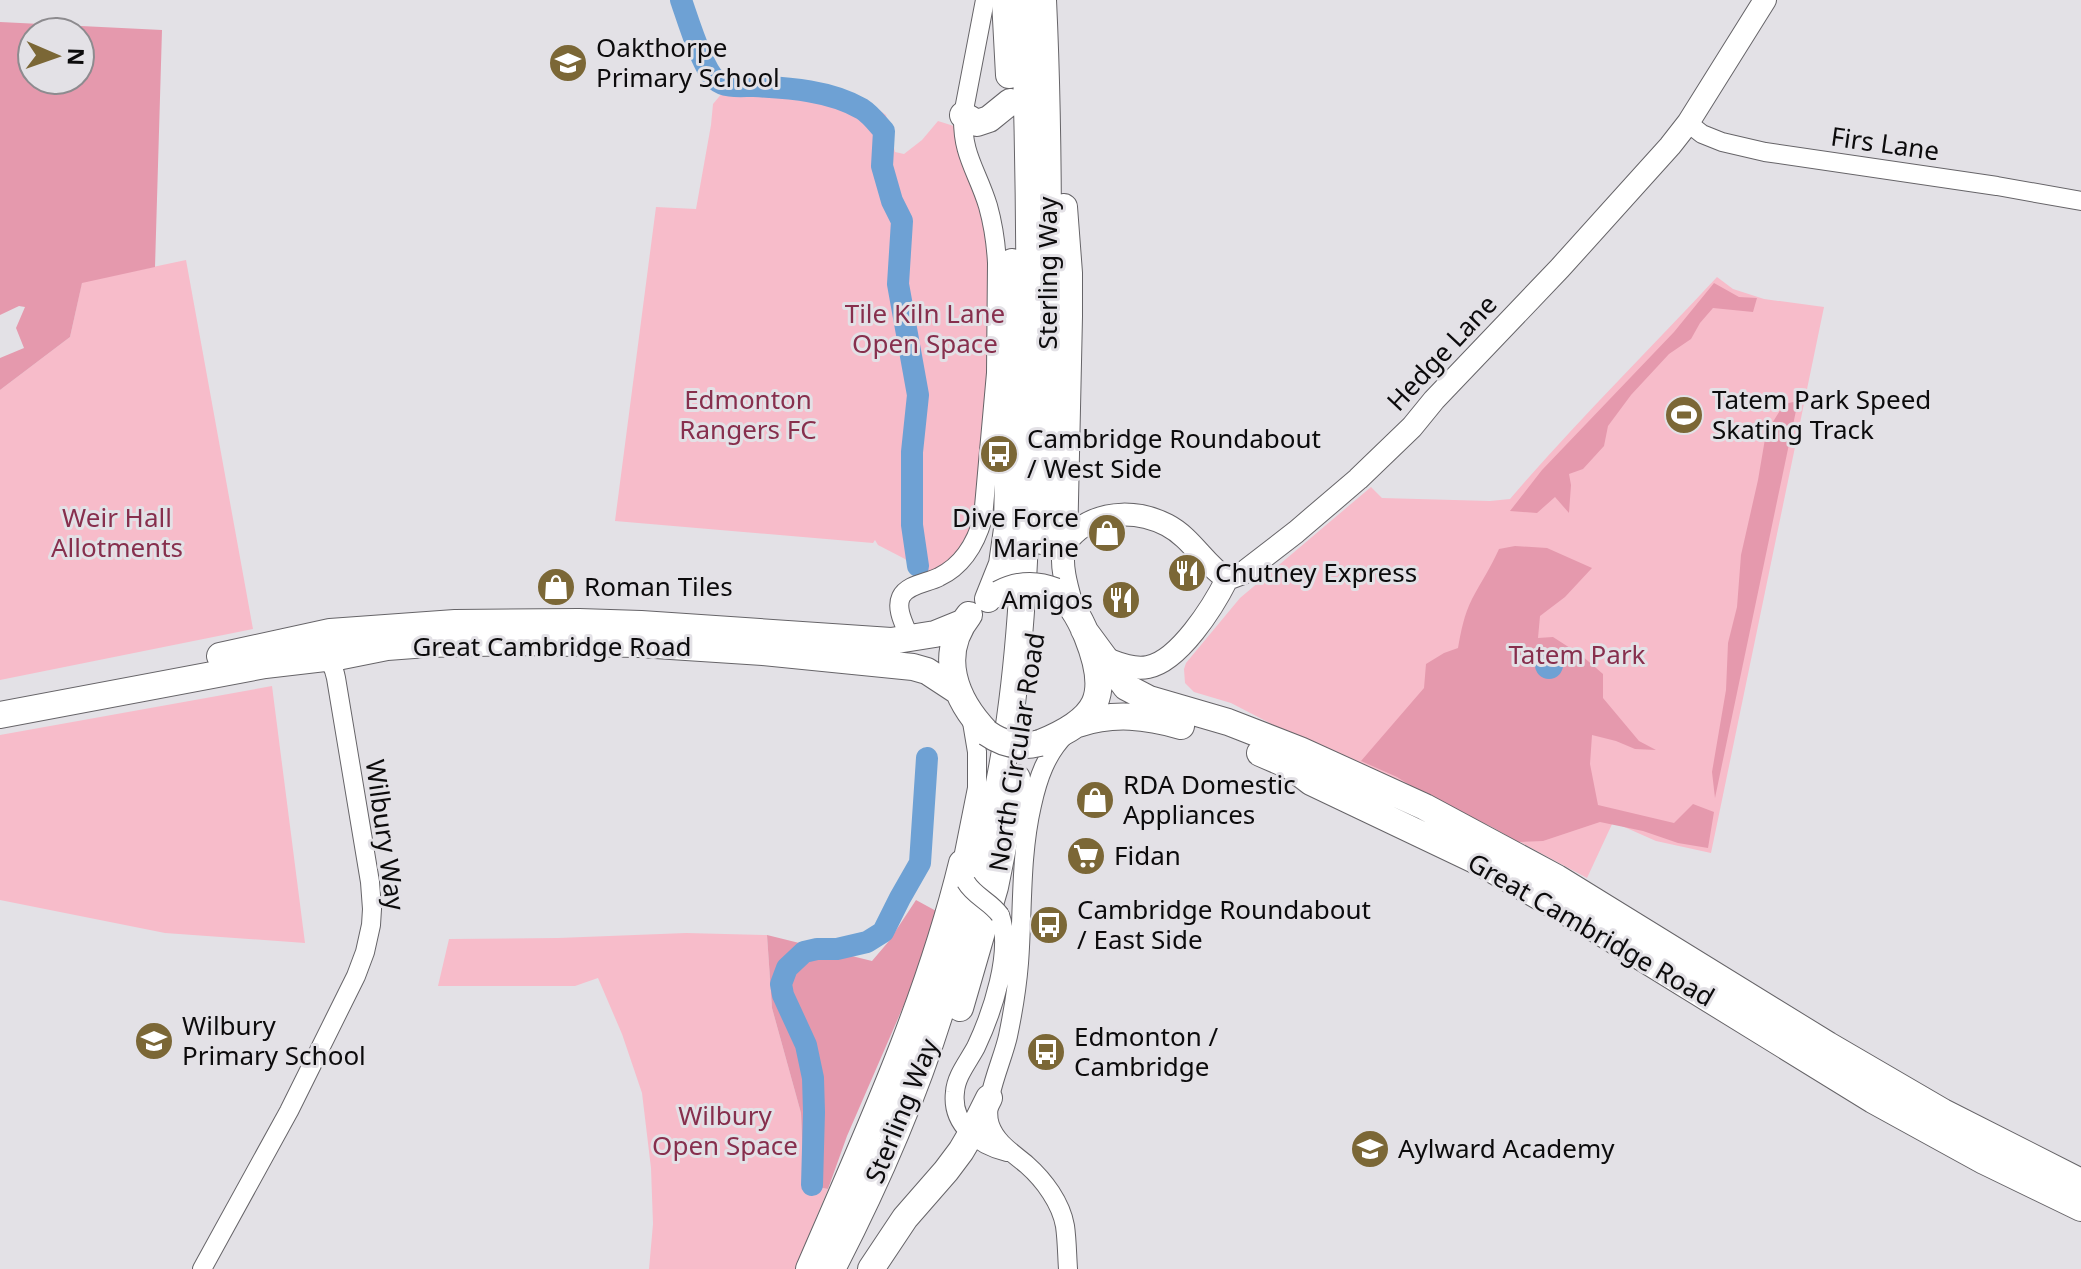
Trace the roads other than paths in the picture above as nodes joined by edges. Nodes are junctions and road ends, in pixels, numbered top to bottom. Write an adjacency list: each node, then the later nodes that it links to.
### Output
1 (985, 0): 7 (street)
2 (1005, 0): 6 (highway)
3 (1024, 0): 10 (highway, Sterling Way)
4 (1043, 0): 10 (highway)
5 (1765, 0): 8 (main road, Hedge Lane)
6 (1010, 102): 7 (highway); 12 (highway)
7 (963, 115): 15 (street)
8 (1688, 123): 9 (street, Firs Lane); 11 (main road, Hedge Lane)
9 (2081, 201)
10 (1043, 545): 11 (main road); 13 (main road); 23 (highway, North Circular Road)
11 (1227, 579): 17 (main road)
12 (993, 597): 13 (highway, bridge); 14 (highway)
13 (1071, 610): 17 (highway); 21 (highway)
14 (962, 623): 15 (highway, Great Cambridge Road); 19 (highway)
15 (910, 639): 16 (highway, Great Cambridge Road)
16 (328, 644): 18 (highway, Great Cambridge Road); 19 (highway, Great Cambridge Road); 20 (highway, Great Cambridge Road); 29 (street, Wilbury Way)
17 (1104, 658): 27 (highway, Great Cambridge Road)
18 (0, 698)
19 (972, 713): 21 (highway, bridge); 22 (street)
20 (0, 715)
21 (1074, 727): 24 (street); 28 (highway, Great Cambridge Road)
22 (961, 880): 25 (street, bridge); 30 (highway)
23 (967, 952): 31 (highway, Sterling Way); 32 (highway, Sterling Way)
24 (989, 1098): 25 (highway); 26 (street)
25 (971, 1134): 26 (street); 33 (highway)
26 (1009, 1152): 34 (street)
27 (2081, 1182)
28 (2081, 1208)
29 (202, 1269)
30 (809, 1269)
31 (832, 1269)
32 (851, 1269)
33 (871, 1269)
34 (1068, 1269)

